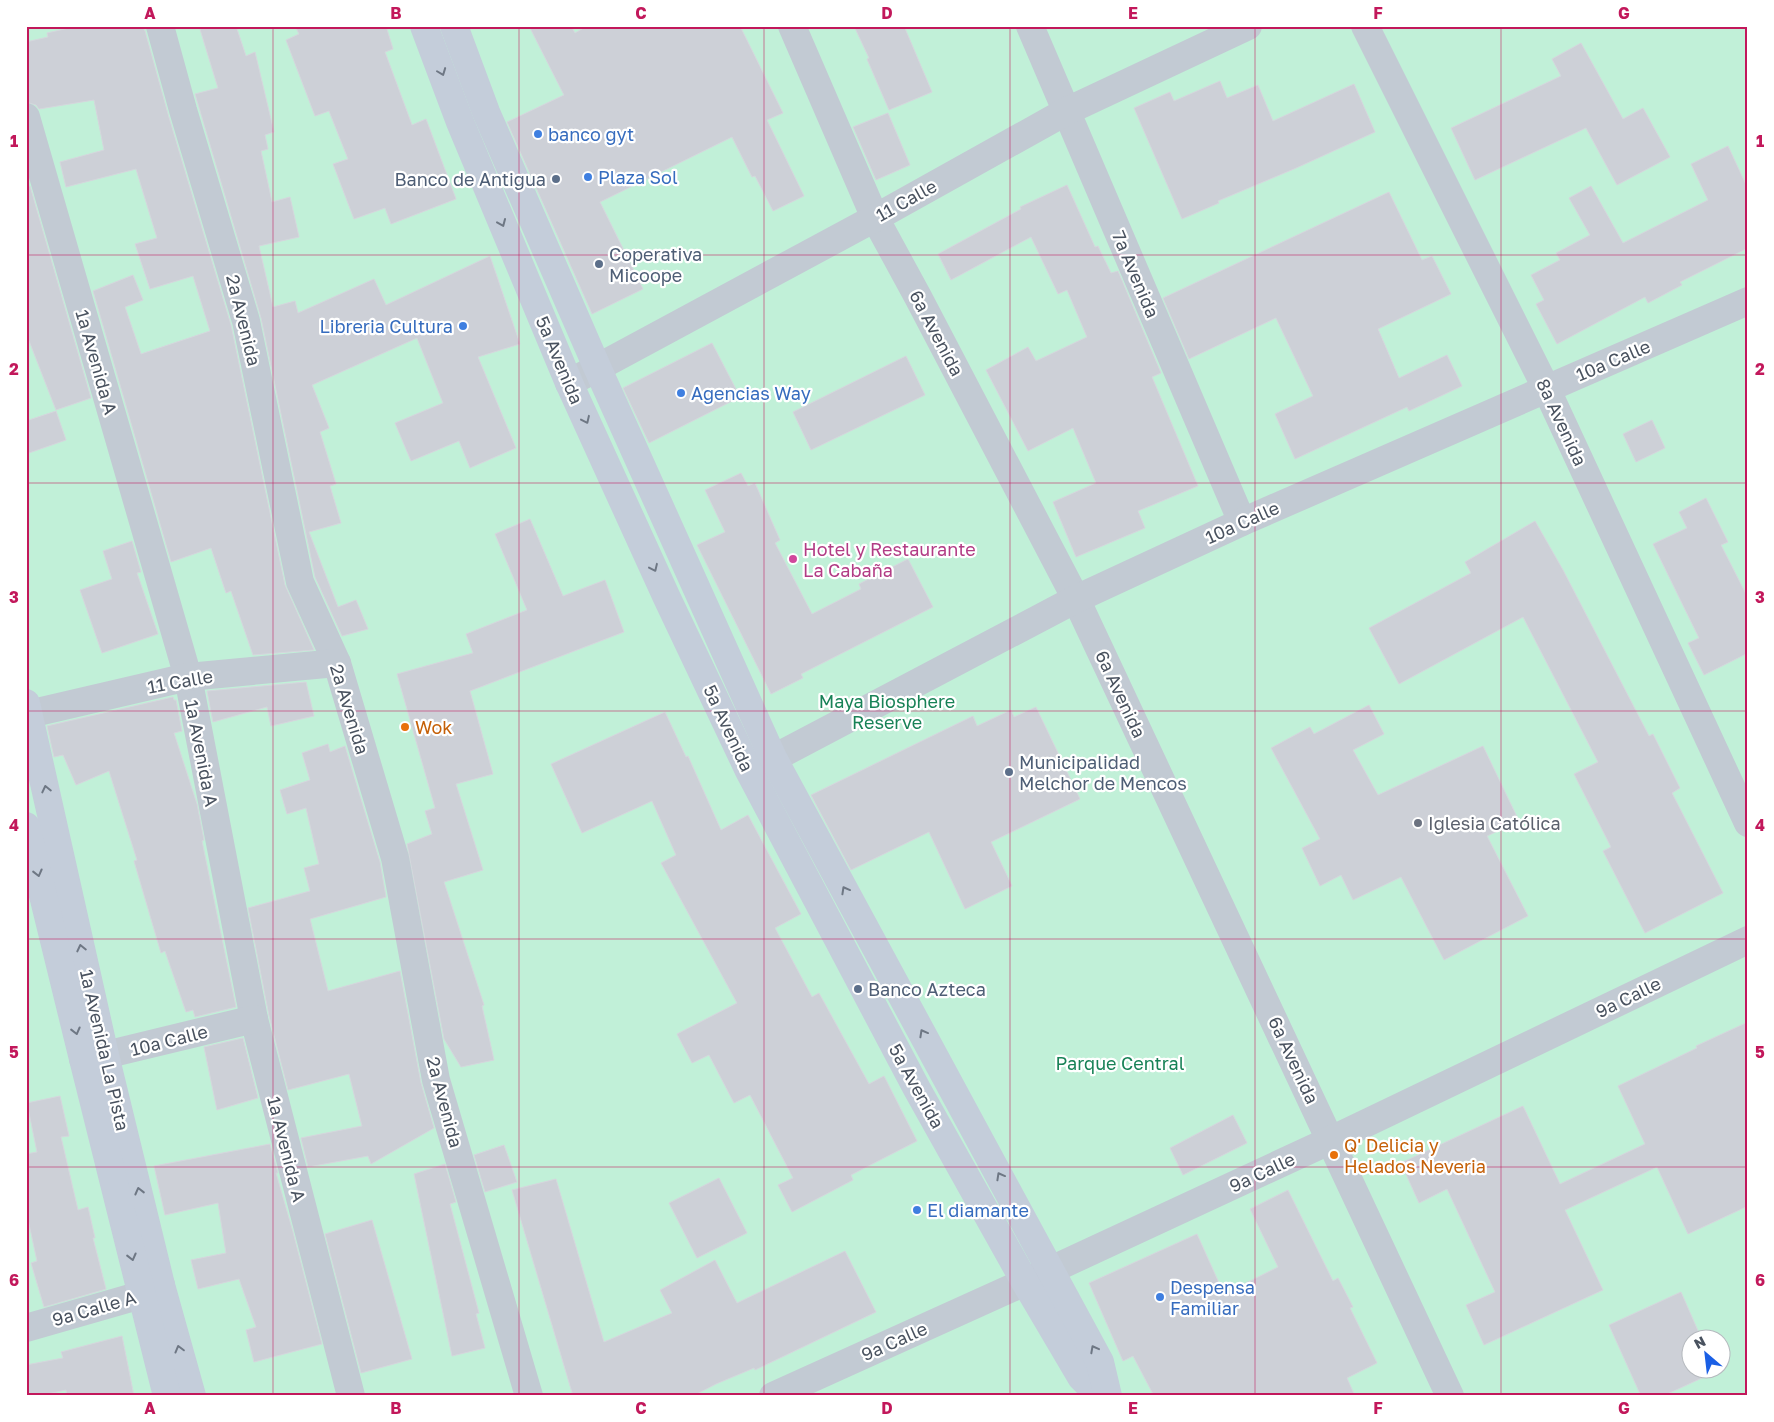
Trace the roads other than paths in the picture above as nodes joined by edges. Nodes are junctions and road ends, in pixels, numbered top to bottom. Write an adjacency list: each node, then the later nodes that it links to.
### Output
1 (160, 26): 21 (street, 2a Avenida)
2 (424, 26): 11 (street, 5a Avenida, one-way to 11)
3 (454, 26): 9 (street, 5a Avenida)
4 (792, 26): 12 (street, 6a Avenida)
5 (1030, 26): 8 (street, 7a Avenida)
6 (1248, 26): 8 (street, 11 Calle)
7 (1365, 26): 16 (street, 8a Avenida)
8 (1067, 111): 12 (street, 11 Calle); 17 (street, 7a Avenida)
9 (486, 112): 11 (street); 14 (street, 5a Avenida)
10 (26, 117): 22 (street, 1a Avenida A)
11 (460, 122): 15 (street, 5a Avenida, one-way to 15)
12 (874, 218): 14 (street, 11 Calle); 20 (street, 6a Avenida)
13 (1748, 301): 16 (street, 10a Calle)
14 (597, 367): 15 (street, 11 Calle); 18 (street, 5a Avenida)
15 (569, 382): 19 (street, 5a Avenida, one-way to 19)
16 (1546, 388): 17 (street, 10a Calle); 26 (street, 8a Avenida)
17 (1242, 522): 20 (street, 10a Calle)
18 (696, 585): 19 (street); 24 (street, 5a Avenida)
19 (667, 598): 25 (street, 5a Avenida)
20 (1076, 599): 24 (street, 10a Calle); 31 (street, 6a Avenida)
21 (337, 664): 22 (street, 11 Calle); 39 (street, 2a Avenida)
22 (188, 677): 23 (street, 11 Calle); 29 (street, 1a Avenida A)
23 (27, 711): 30 (street, 1a Avenida La Pista, one-way to 23)
24 (773, 758): 25 (street, 10a Calle); 32 (street, 5a Avenida, one-way to 24)
25 (749, 771): 33 (street, 5a Avenida)
26 (1748, 823)
27 (26, 826): 30 (street, 1a Avenida La Pista, one-way to 30)
28 (1748, 940): 31 (street, 9a Calle)
29 (254, 1019): 30 (street, 10a Calle); 38 (street, 1a Avenida A)
30 (94, 1057): 34 (street, 1a Avenida La Pista)
31 (1331, 1140): 32 (street, 9a Calle); 43 (street, 6a Avenida)
32 (1052, 1270): 33 (street, 9a Calle); 42 (street, 5a Avenida, one-way to 32)
33 (1025, 1282): 40 (street, 9a Calle); 41 (street, 5a Avenida)
34 (152, 1290): 35 (street, 9a Calle A); 36 (street, 1a Avenida La Pista); 37 (street, 1a Avenida La Pista, one-way to 34)
35 (26, 1328)
36 (168, 1396)
37 (192, 1396)
38 (350, 1396)
39 (530, 1396)
40 (773, 1396)
41 (1100, 1396)
42 (1108, 1396)
43 (1450, 1396)

